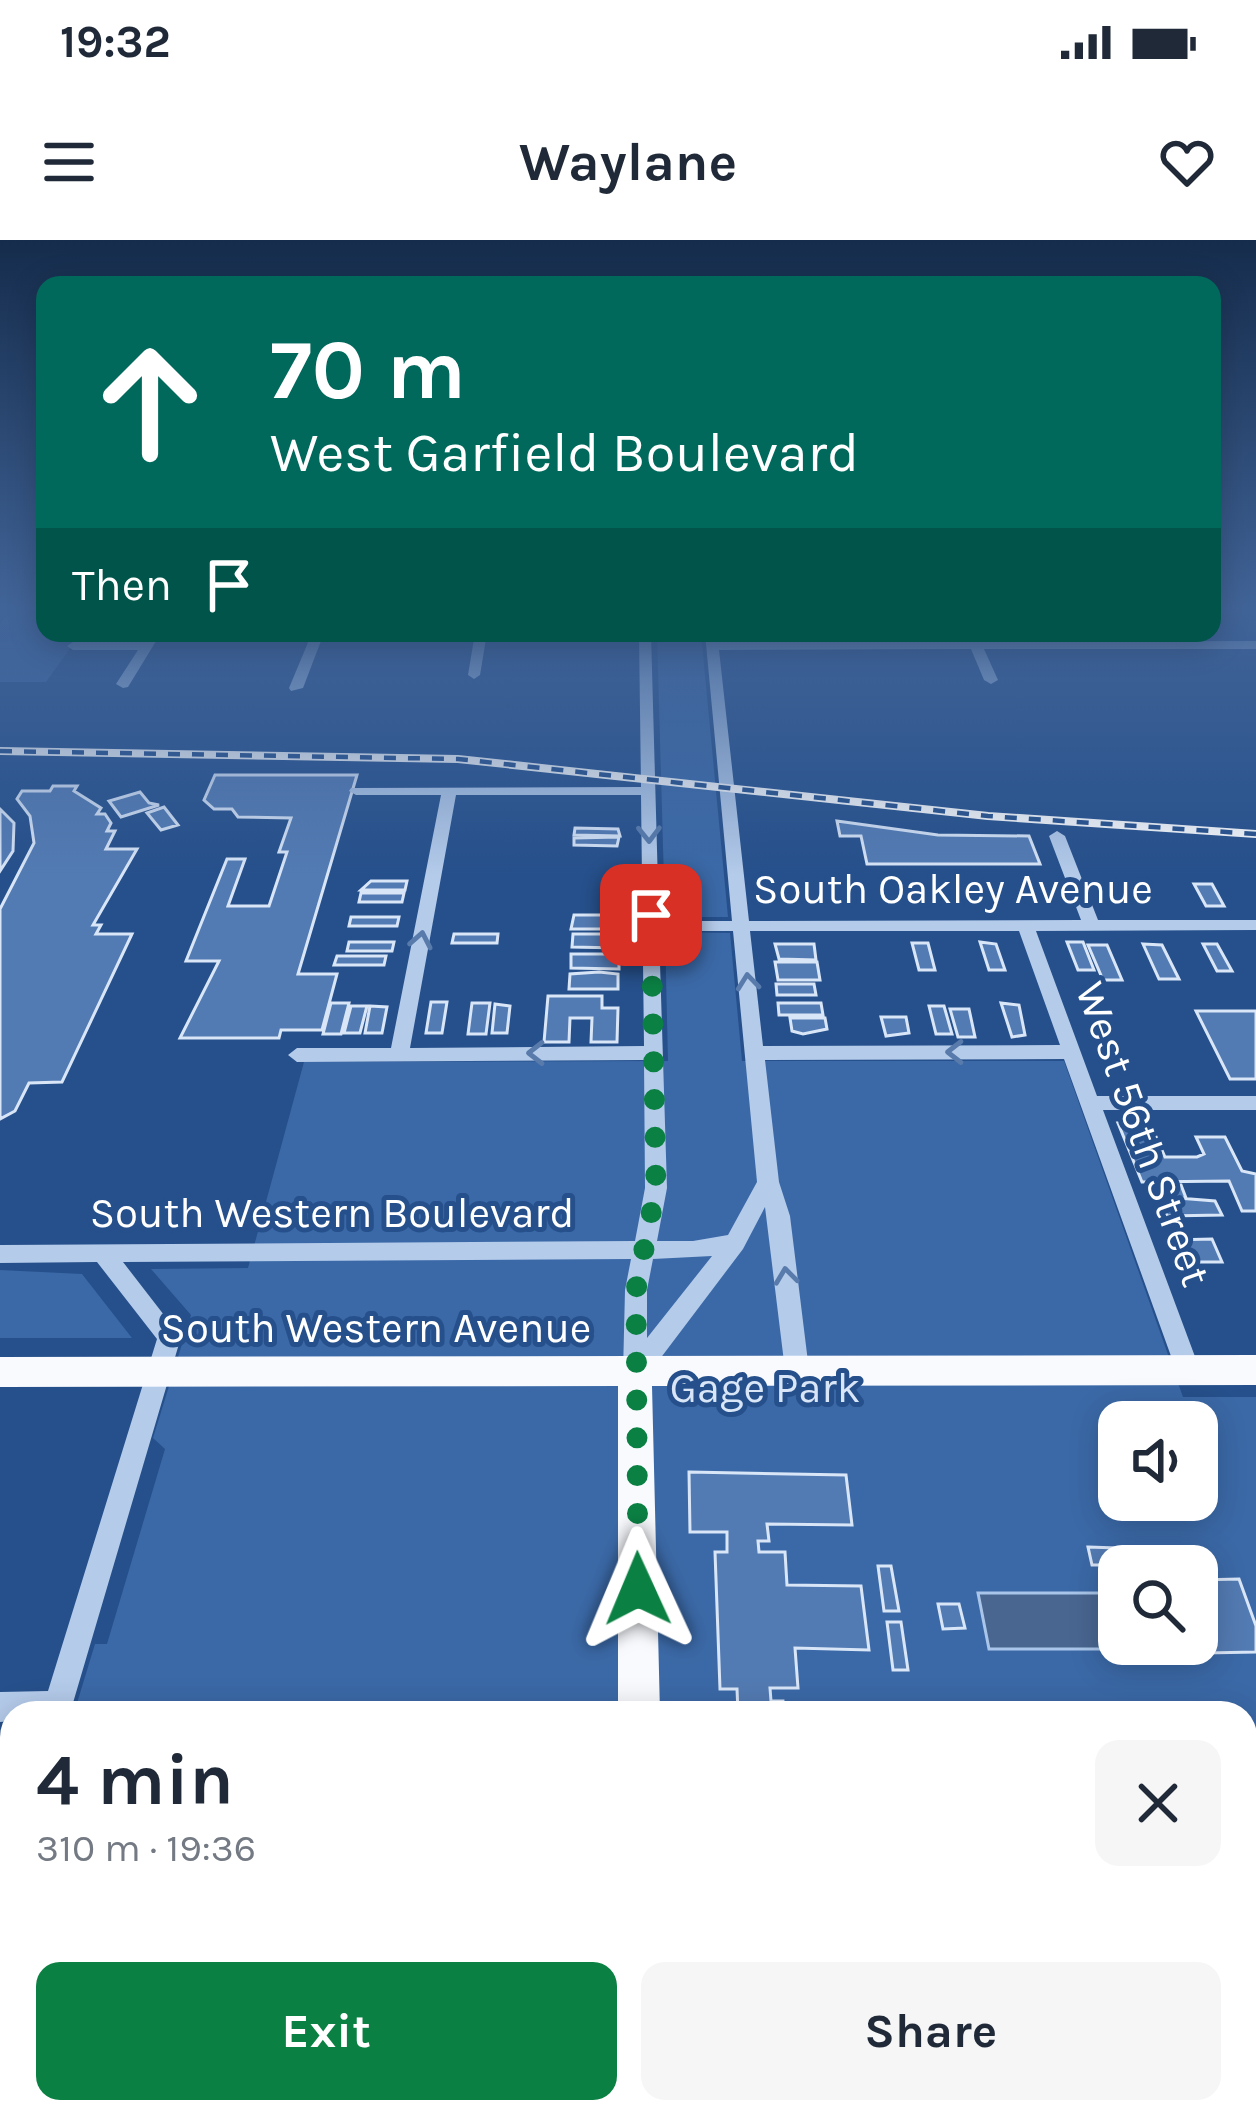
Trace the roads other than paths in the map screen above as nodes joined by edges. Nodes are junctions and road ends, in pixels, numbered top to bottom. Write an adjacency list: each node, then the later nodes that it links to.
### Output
1 (646, 699): 4 (street)
2 (718, 699): 11 (street)
3 (356, 791): 5 (street)
4 (648, 791): 5 (street); 10 (street, one-way to 10)
5 (449, 792): 15 (street, one-way to 5)
6 (1057, 836): 8 (street, West 56th Street)
7 (1025, 925): 8 (street, South Oakley Avenue); 11 (street, South Oakley Avenue); 12 (street, West 56th Street)
8 (1091, 925): 9 (street, South Oakley Avenue)
9 (1256, 925)
10 (651, 926): 11 (street, South Oakley Avenue); 13 (street)
11 (742, 926): 14 (street, one-way to 11)
12 (1072, 1052): 14 (street, one-way to 14); 17 (street, West 56th Street)
13 (653, 1053): 15 (street, one-way to 15); 21 (street)
14 (755, 1053): 19 (street)
15 (399, 1054): 16 (street)
16 (297, 1055)
17 (1090, 1103): 18 (street); 25 (street, West 56th Street)
18 (1256, 1103)
19 (768, 1182): 20 (street); 24 (street, one-way to 19)
20 (736, 1243): 21 (street, South Western Boulevard); 28 (street)
21 (643, 1250): 23 (street, South Western Boulevard); 28 (street)
22 (0, 1254): 23 (street, South Western Boulevard)
23 (103, 1254): 29 (street)
24 (797, 1370): 25 (main road, South Western Avenue); 28 (main road, South Western Avenue)
25 (1188, 1370): 26 (main road, South Western Avenue)
26 (1256, 1370)
27 (0, 1372): 29 (main road, South Western Avenue)
28 (635, 1372): 29 (main road, South Western Avenue); 31 (main road)
29 (158, 1373): 30 (street)
30 (60, 1701)
31 (639, 1701)

